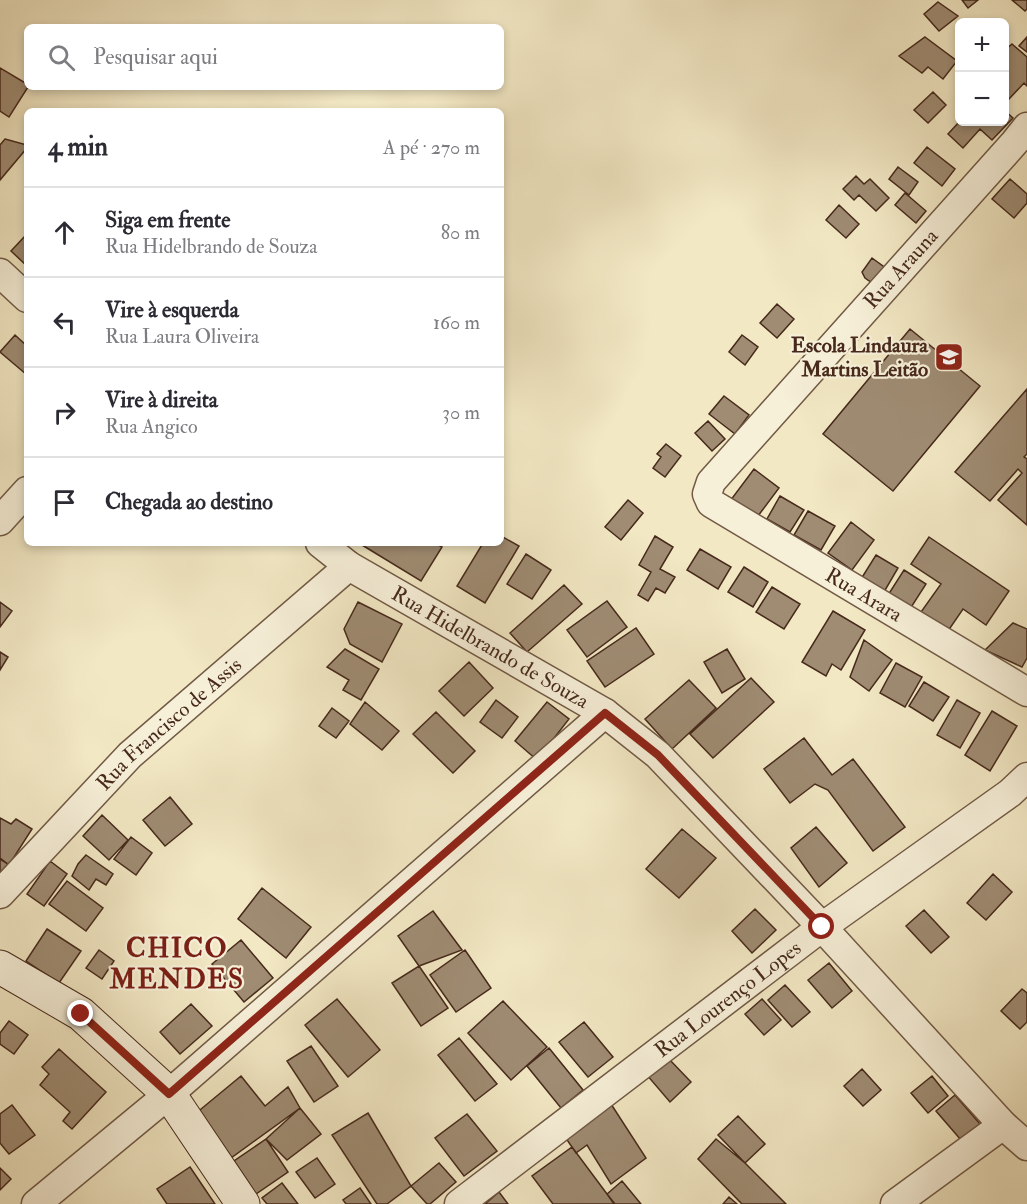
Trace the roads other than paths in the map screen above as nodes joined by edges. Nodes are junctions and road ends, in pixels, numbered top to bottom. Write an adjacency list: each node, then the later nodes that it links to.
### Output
1 (1023, 141): 4 (street, Rua Arauna)
2 (0, 273): 3 (street)
3 (24, 295)
4 (707, 494): 9 (street, Rua Arara)
5 (24, 495): 6 (street)
6 (0, 521)
7 (324, 546): 8 (street, Rua Hidelbrando de Souza)
8 (349, 566): 10 (street, Rua Hidelbrando de Souza); 12 (street, Rua Francisco de Assis)
9 (1027, 692)
10 (605, 713): 13 (street, Rua Hidelbrando de Souza); 15 (street)
11 (1021, 792): 13 (street, Rua Lourenço Lopes)
12 (0, 894)
13 (822, 927): 16 (street, Rua Hidelbrando de Souza); 20 (street, Rua Lourenço Lopes)
14 (0, 967): 15 (street)
15 (169, 1094): 18 (street); 19 (street)
16 (1003, 1125): 17 (street, Rua Hidelbrando de Souza); 21 (street)
17 (1027, 1146)
18 (36, 1204)
19 (243, 1204)
20 (459, 1204)
21 (895, 1204)

